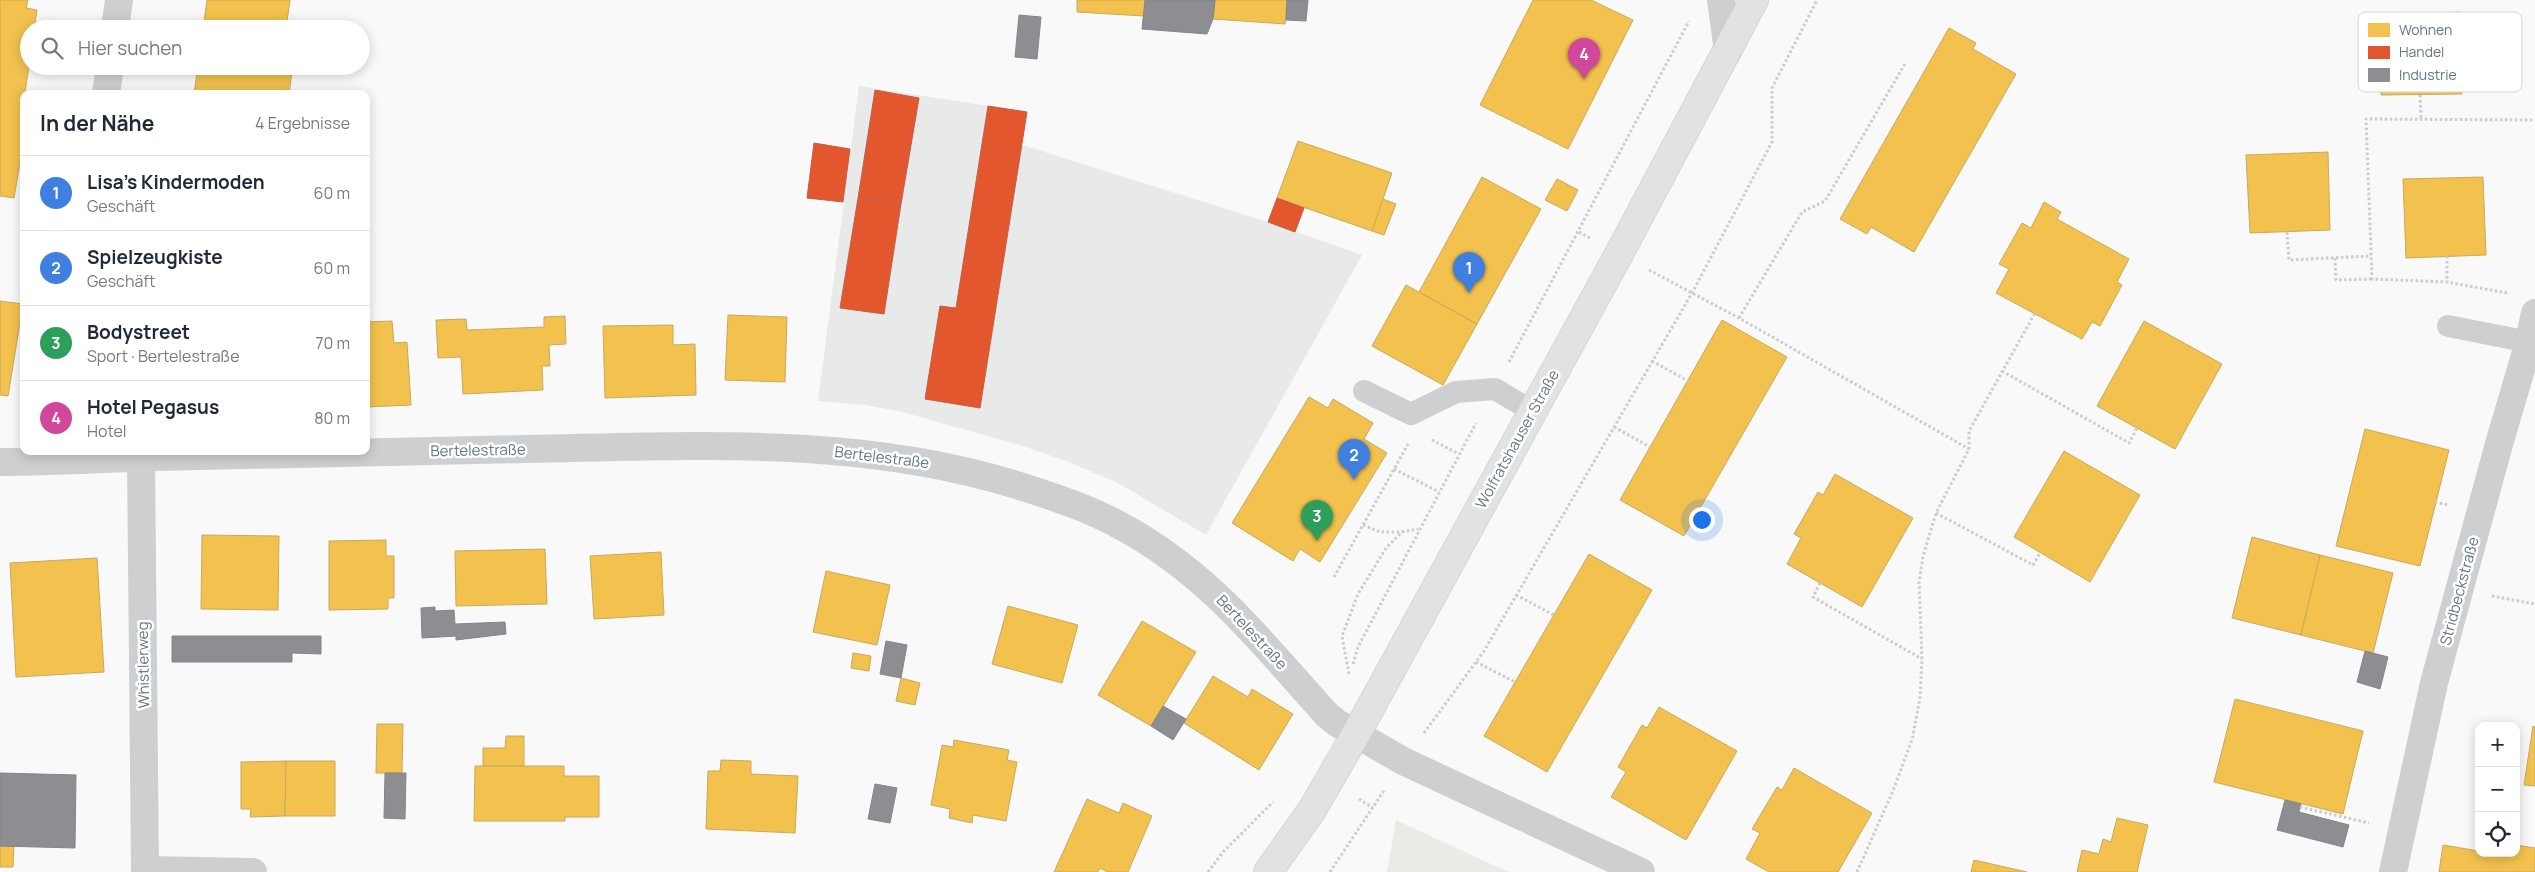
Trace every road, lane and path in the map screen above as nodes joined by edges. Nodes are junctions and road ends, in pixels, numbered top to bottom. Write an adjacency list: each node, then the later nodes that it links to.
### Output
1 (119, 0): 6 (street)
2 (1721, 0): 7 (street)
3 (1754, 0): 7 (main road, Wolfratshauser Straße)
4 (1817, 0): 22 (path)
5 (1690, 19): 14 (path)
6 (116, 20)
7 (1728, 51): 16 (main road, Wolfratshauser Straße)
8 (1906, 62): 26 (path)
9 (109, 75): 10 (street)
10 (107, 90)
11 (2420, 95): 12 (path)
12 (2421, 119): 13 (path); 17 (path)
13 (2535, 120)
14 (1579, 232): 16 (path); 33 (path)
15 (2287, 232): 19 (path)
16 (1619, 254): 22 (path); 34 (main road, Wolfratshauser Straße)
17 (2371, 256): 19 (path); 20 (path)
18 (2447, 256): 21 (path)
19 (2335, 258): 20 (path)
20 (2372, 279): 21 (path)
21 (2448, 282): 23 (path)
22 (1692, 293): 26 (path); 29 (path)
23 (2515, 294)
24 (2035, 313): 30 (path)
25 (2535, 313): 28 (street, Stridbeckstraße)
26 (1738, 318): 40 (path)
27 (2448, 326): 28 (lane)
28 (2529, 342): 56 (street, Stridbeckstraße)
29 (1652, 361): 31 (path); 35 (path)
30 (2002, 371): 36 (path); 40 (path)
31 (1688, 381)
32 (1364, 390): 33 (lane)
33 (1495, 390): 34 (lane); 42 (path)
34 (1532, 411): 63 (main road, Wolfratshauser Straße)
35 (1614, 427): 39 (path); 57 (path)
36 (2137, 428)
37 (1424, 436): 42 (path)
38 (1411, 439): 47 (path)
39 (1650, 447)
40 (1969, 449): 49 (path)
41 (370, 453): 63 (street, Bertelestraße)
42 (1459, 454): 48 (path)
43 (270, 455): 45 (street, Bertelestraße)
44 (69, 456): 45 (street, Bertelestraße); 46 (street, Bertelestraße)
45 (141, 458): 68 (street, Whistlerweg)
46 (0, 462)
47 (1394, 469): 48 (path); 50 (path)
48 (1438, 492): 51 (path)
49 (1936, 513): 53 (path); 60 (path)
50 (1363, 525): 52 (path); 54 (path)
51 (1418, 529): 52 (path); 52 (path)
52 (1402, 532)
53 (2040, 553)
54 (1334, 577)
55 (1820, 583): 60 (path)
56 (2460, 590): 58 (path); 67 (street, Stridbeckstraße)
57 (1516, 595): 59 (path); 61 (path)
58 (2535, 604)
59 (1554, 615)
60 (1922, 659): 74 (path)
61 (1476, 662): 62 (path); 64 (path)
62 (1515, 682)
63 (1356, 734): 64 (street, Bertelestraße); 71 (main road, Wolfratshauser Straße)
64 (1403, 761): 72 (path); 73 (street, Bertelestraße)
65 (2300, 807): 67 (path)
66 (1252, 822): 70 (path)
67 (2401, 830): 75 (street, Stridbeckstraße)
68 (145, 871): 69 (street)
69 (253, 872)
70 (1208, 872)
71 (1268, 872)
72 (1330, 872)
73 (1641, 872)
74 (1857, 872)
75 (2393, 872)

